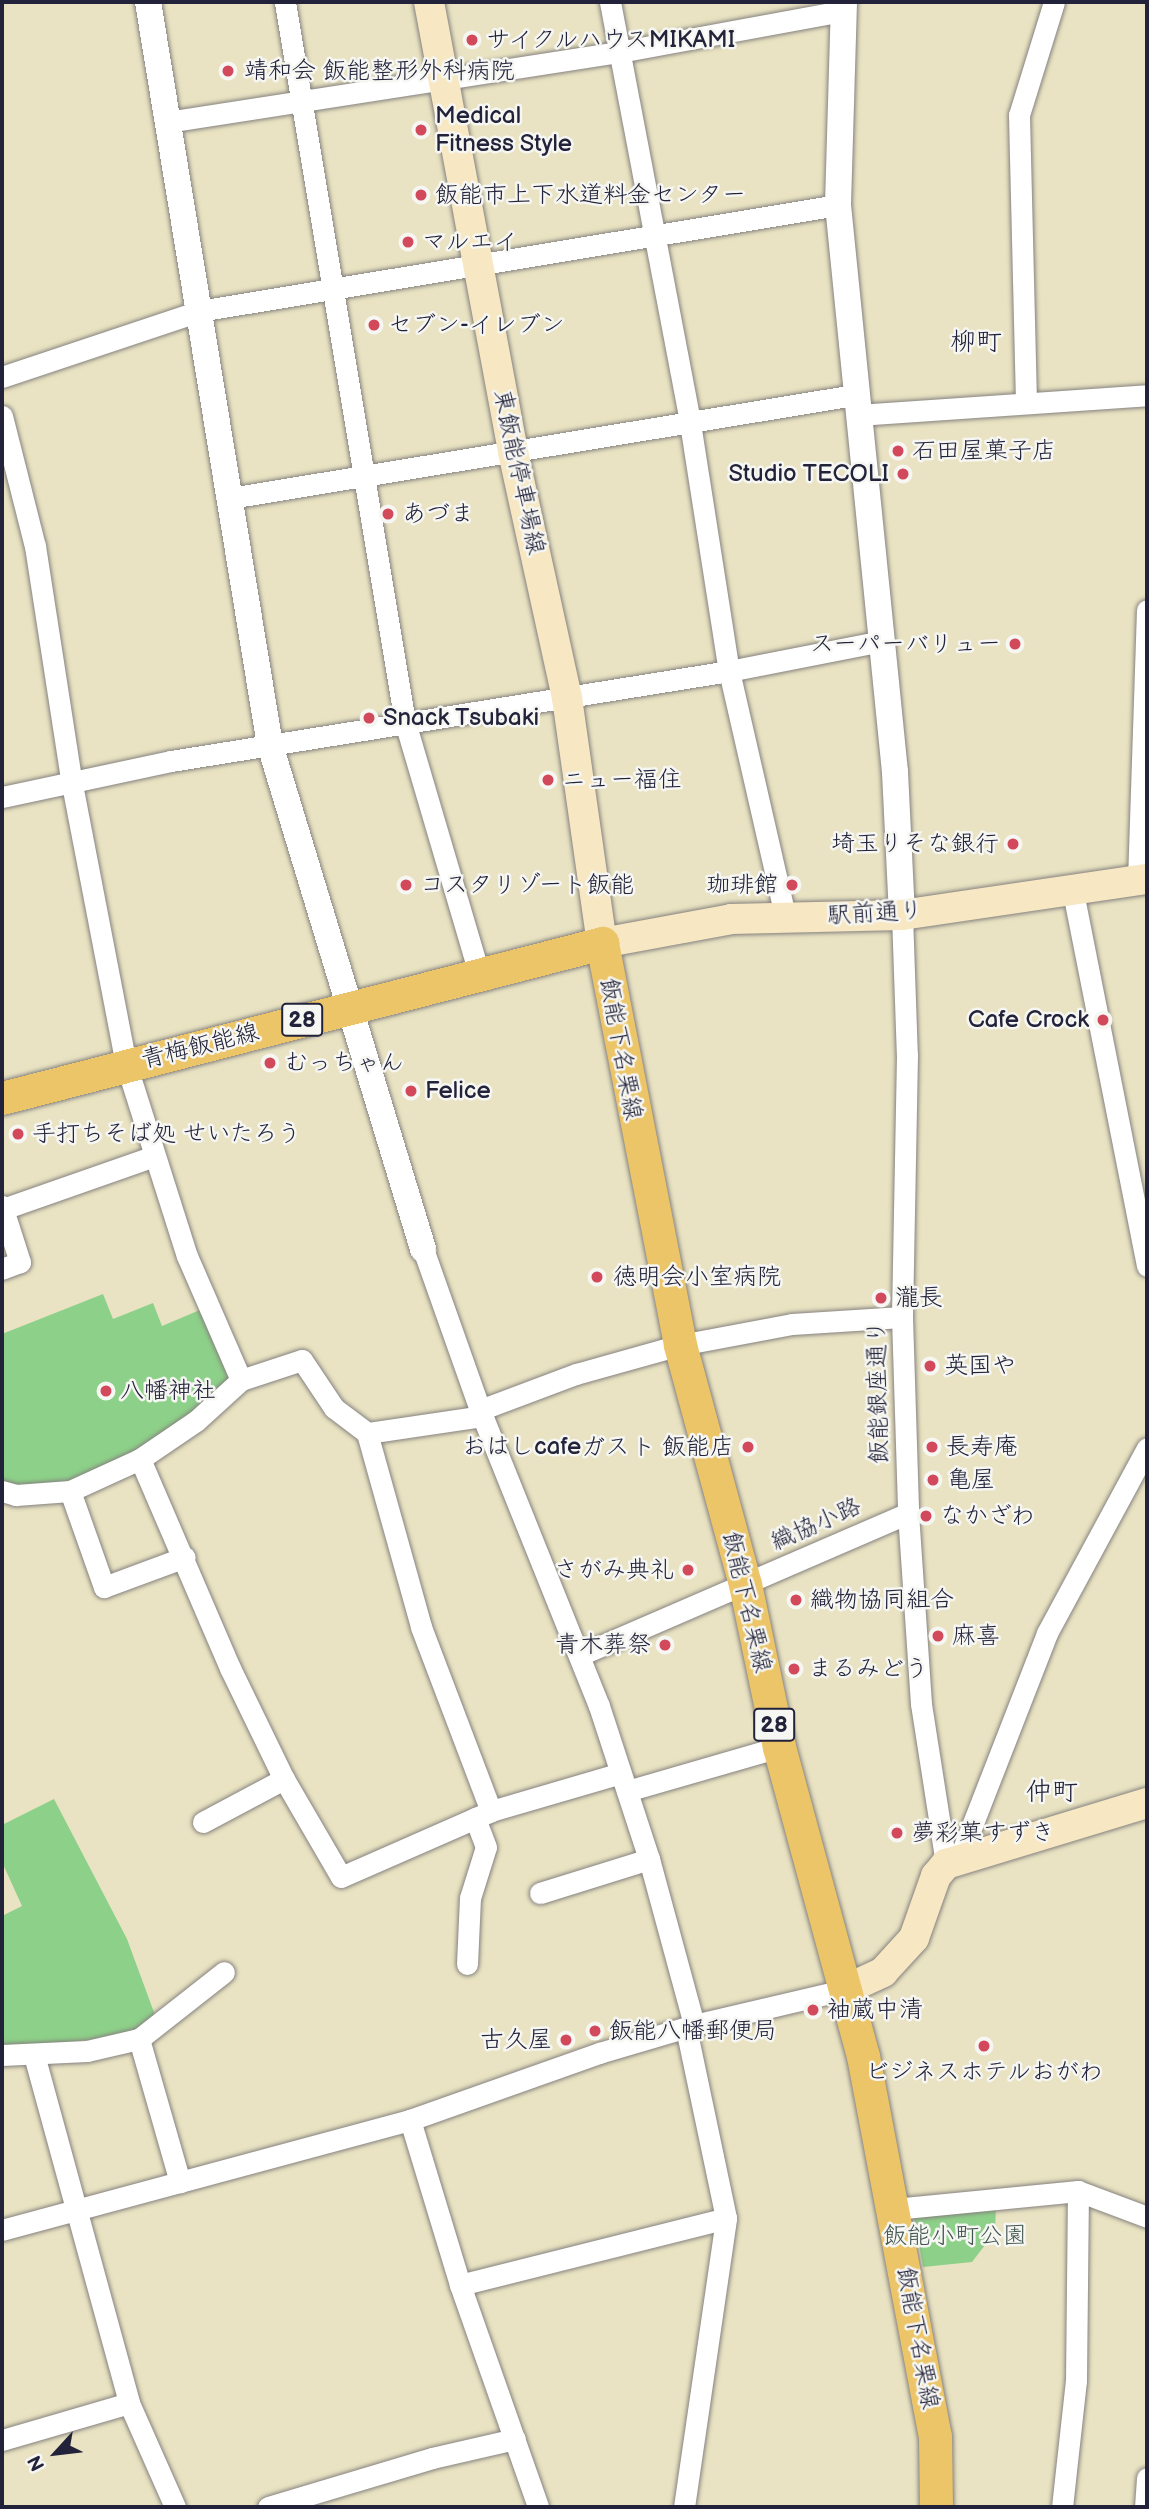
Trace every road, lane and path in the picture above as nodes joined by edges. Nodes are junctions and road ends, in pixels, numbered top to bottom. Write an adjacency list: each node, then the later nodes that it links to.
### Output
1 (148, 2): 10 (street)
2 (285, 2): 9 (street)
3 (429, 2): 8 (main road, 東飯能停車場線)
4 (610, 2): 7 (street)
5 (1054, 2): 18 (street)
6 (844, 7): 7 (street); 11 (street)
7 (619, 52): 8 (street); 12 (street)
8 (443, 79): 9 (street); 13 (main road, 東飯能停車場線)
9 (302, 100): 10 (street); 14 (street)
10 (167, 122): 15 (street)
11 (838, 205): 12 (street); 19 (street)
12 (652, 238): 13 (street); 21 (street)
13 (477, 265): 14 (street); 22 (main road, 東飯能停車場線)
14 (335, 289): 15 (street); 23 (street)
15 (199, 311): 16 (street); 24 (street)
16 (2, 377)
17 (1147, 395): 18 (street)
18 (1026, 401): 19 (street)
19 (855, 405): 21 (street); 26 (street)
20 (2, 416): 31 (street)
21 (690, 422): 22 (street); 27 (street)
22 (513, 452): 23 (street); 28 (main road, 東飯能停車場線)
23 (366, 476): 24 (street); 29 (street)
24 (230, 498): 30 (street)
25 (1147, 610): 33 (street)
26 (882, 641): 27 (street); 35 (street)
27 (729, 671): 28 (street); 36 (street)
28 (567, 698): 29 (street); 37 (main road, 東飯能停車場線)
29 (405, 722): 30 (street); 38 (street)
30 (270, 745): 31 (street); 39 (street)
31 (71, 779): 32 (street); 40 (street)
32 (2, 797)
33 (1143, 880): 34 (main road, 駅前通り)
34 (1073, 891): 35 (main road, 駅前通り); 45 (street)
35 (902, 915): 36 (main road, 駅前通り); 47 (street, 飯能銀座通り)
36 (785, 916): 37 (main road, 駅前通り)
37 (602, 943): 38 (main road, 青梅飯能線 / 28); 48 (main road, 飯能下名栗線 / 28)
38 (479, 974): 39 (main road, 青梅飯能線 / 28)
39 (349, 1009): 40 (main road, 青梅飯能線 / 28); 44 (street)
40 (126, 1064): 41 (main road, 青梅飯能線 / 28); 42 (street)
41 (2, 1098)
42 (154, 1156): 43 (street); 49 (street)
43 (2, 1208): 46 (street)
44 (423, 1249): 50 (street)
45 (1147, 1266)
46 (2, 1269)
47 (902, 1317): 48 (street); 56 (street, 飯能銀座通り)
48 (680, 1345): 50 (street); 58 (main road, 飯能下名栗線 / 28)
49 (241, 1380): 51 (street); 53 (street)
50 (481, 1413): 51 (street); 59 (street)
51 (367, 1433): 64 (street)
52 (1147, 1448): 67 (street)
53 (140, 1459): 55 (street); 57 (street)
54 (2, 1491): 55 (street)
55 (71, 1491): 57 (street)
56 (908, 1513): 58 (street, 織協小路); 67 (street, 飯能銀座通り)
57 (185, 1557): 61 (street)
58 (746, 1584): 59 (street, 織協小路); 60 (main road, 飯能下名栗線 / 28)
59 (580, 1655): 62 (street)
60 (779, 1746): 62 (street); 71 (main road, 飯能下名栗線 / 28)
61 (284, 1779): 64 (street); 65 (street)
62 (624, 1782): 64 (street); 66 (street)
63 (1147, 1803): 67 (main road)
64 (483, 1815): 69 (street)
65 (203, 1822)
66 (649, 1859): 68 (street); 72 (street)
67 (953, 1862): 71 (main road)
68 (540, 1893)
69 (467, 1965)
70 (224, 1972): 73 (street)
71 (847, 1989): 72 (street); 80 (main road, 飯能下名栗線 / 28)
72 (690, 2027): 76 (street); 82 (street)
73 (139, 2039): 75 (street); 77 (street)
74 (2, 2055): 75 (street)
75 (34, 2055): 79 (street)
76 (410, 2120): 77 (street); 84 (street)
77 (180, 2182): 79 (street)
78 (1078, 2191): 80 (street); 81 (street); 94 (street)
79 (76, 2208): 83 (street); 85 (street)
80 (894, 2208): 93 (main road, 飯能下名栗線 / 28)
81 (1147, 2217)
82 (726, 2218): 84 (street); 92 (street)
83 (2, 2230)
84 (460, 2285): 87 (street)
85 (129, 2403): 86 (street); 89 (street)
86 (2, 2440)
87 (515, 2440): 90 (street); 91 (street)
88 (1147, 2478): 95 (street)
89 (175, 2507)
90 (268, 2507)
91 (538, 2507)
92 (684, 2507)
93 (936, 2507)
94 (1062, 2507)
95 (1145, 2507)

